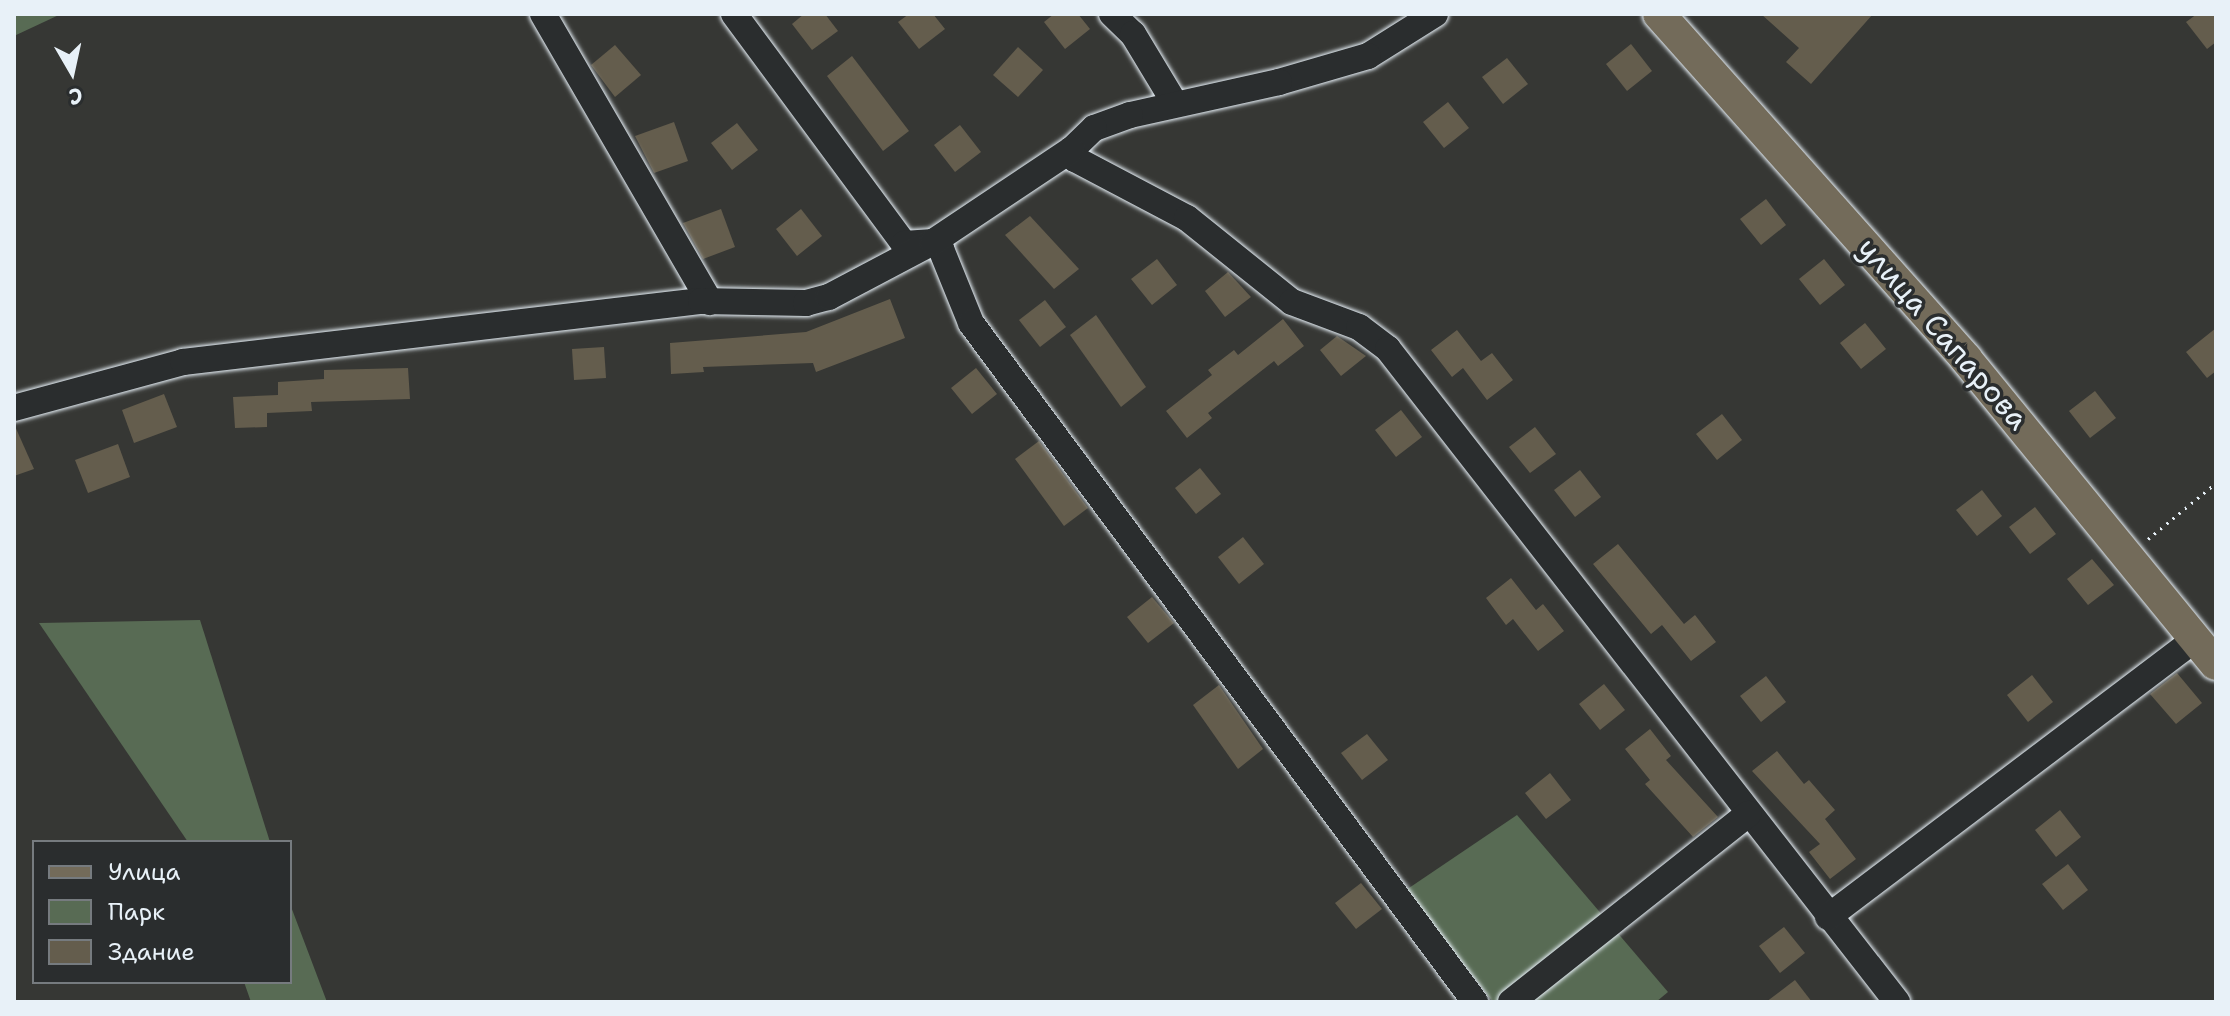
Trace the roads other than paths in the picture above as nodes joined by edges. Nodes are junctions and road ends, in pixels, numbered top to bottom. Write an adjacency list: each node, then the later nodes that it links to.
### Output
1 (543, 14): 9 (street)
2 (734, 14): 8 (street)
3 (1112, 14): 6 (street)
4 (1435, 14): 6 (street)
5 (1659, 14): 11 (main road, улица Сапарова)
6 (1174, 102): 7 (street)
7 (1071, 150): 8 (street); 13 (street)
8 (933, 242): 9 (street); 15 (street)
9 (710, 302): 10 (street)
10 (14, 408)
11 (2195, 639): 12 (main road, улица Сапарова); 14 (street)
12 (2216, 664)
13 (1748, 814): 14 (street); 16 (street)
14 (1828, 917): 17 (street)
15 (1475, 1002)
16 (1511, 1002)
17 (1897, 1002)

